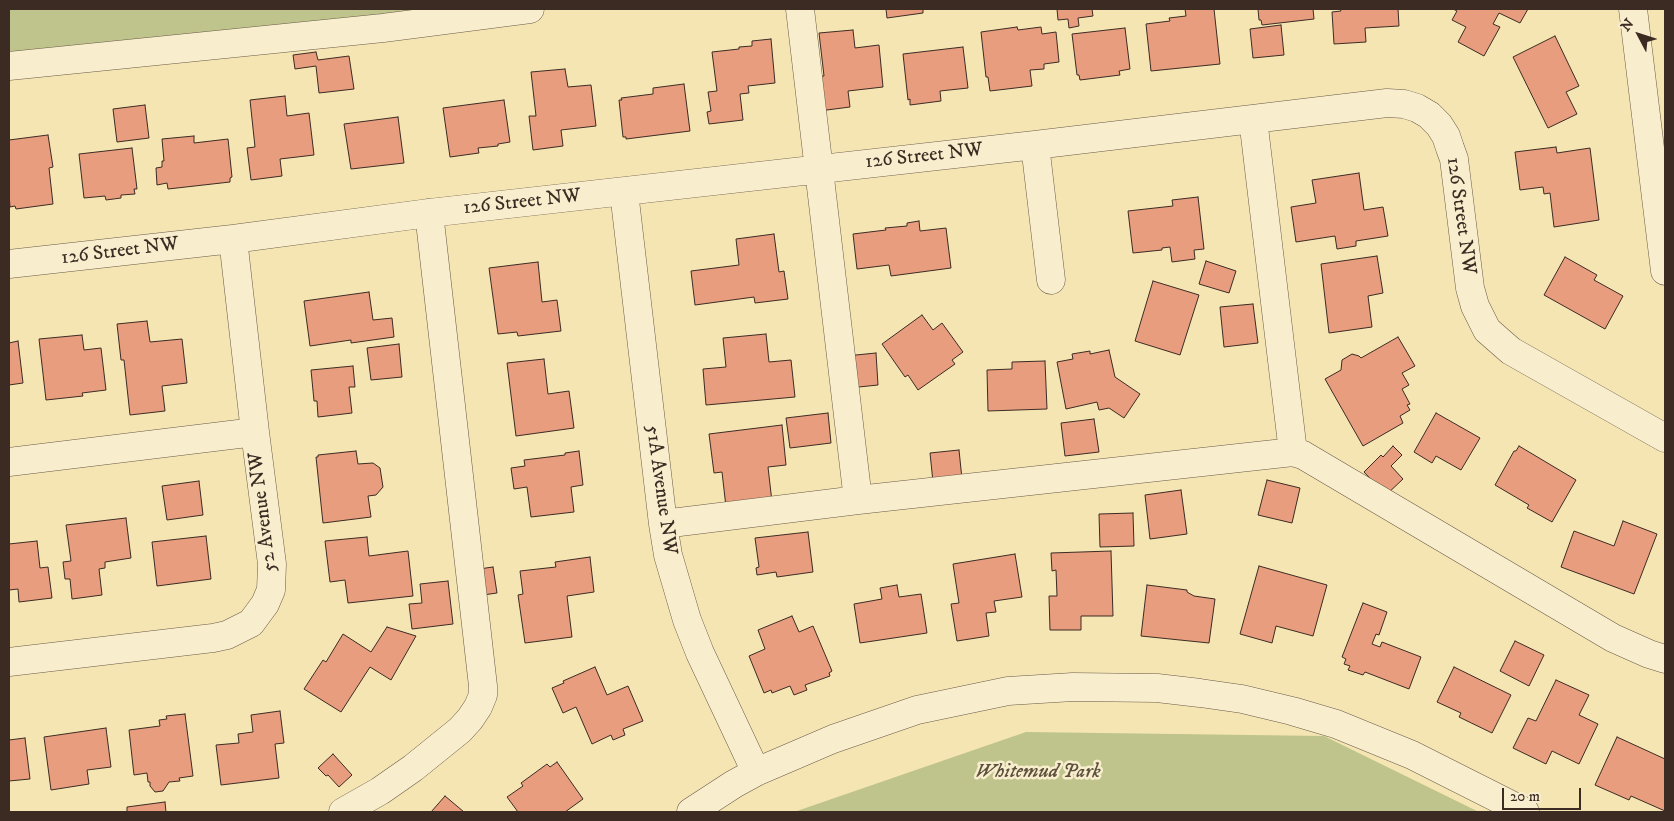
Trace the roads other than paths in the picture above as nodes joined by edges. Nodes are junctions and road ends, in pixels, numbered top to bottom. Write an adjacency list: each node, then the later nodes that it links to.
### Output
1 (530, 9): 4 (street)
2 (800, 9): 7 (street)
3 (1633, 9): 12 (street)
4 (9, 66)
5 (1253, 119): 6 (street, 126 Street NW); 15 (street, 126 Street NW); 16 (street)
6 (1035, 145): 7 (street, 126 Street NW); 13 (street)
7 (820, 169): 8 (street, 126 Street NW); 18 (street)
8 (624, 192): 9 (street, 126 Street NW); 19 (street, 51A Avenue NW)
9 (429, 213): 10 (street, 126 Street NW); 23 (street)
10 (233, 239): 11 (street, 126 Street NW); 14 (street, 52 Avenue NW)
11 (9, 264)
12 (1665, 271)
13 (1051, 280)
14 (254, 432): 17 (street); 21 (street, 52 Avenue NW)
15 (1665, 438)
16 (1293, 452): 18 (street); 20 (street)
17 (9, 462)
18 (858, 500): 19 (street)
19 (663, 524): 22 (street, 51A Avenue NW)
20 (1665, 659)
21 (9, 662)
22 (756, 772): 24 (street); 25 (street)
23 (343, 812)
24 (691, 812)
25 (1525, 812)

